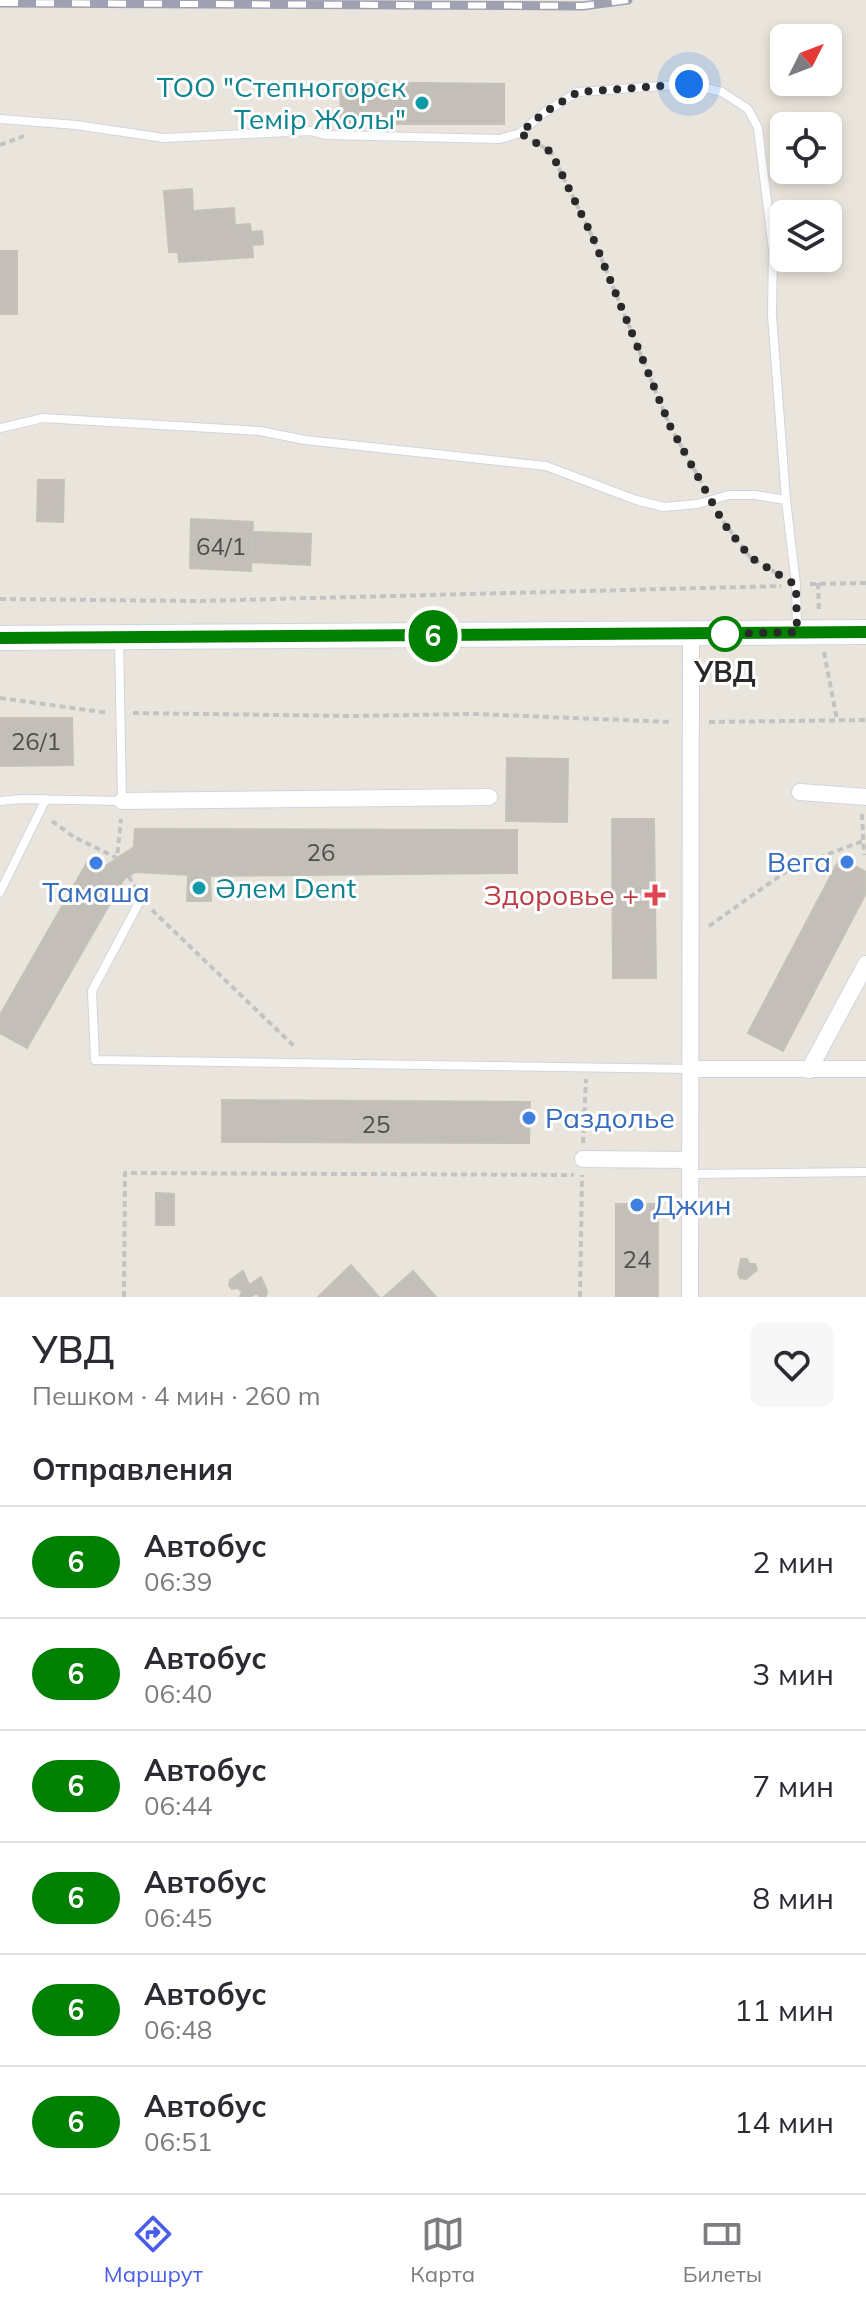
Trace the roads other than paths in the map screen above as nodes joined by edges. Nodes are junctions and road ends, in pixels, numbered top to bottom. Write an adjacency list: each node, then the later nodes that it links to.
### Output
1 (0, 119): 3 (lane)
2 (0, 428): 3 (lane)
3 (786, 500): 4 (lane)
4 (797, 632): 5 (street); 6 (street)
5 (866, 632)
6 (691, 635): 8 (street); 18 (street)
7 (0, 638): 8 (street)
8 (119, 638): 14 (lane)
9 (800, 792): 11 (street)
10 (489, 797): 14 (street)
11 (864, 797)
12 (46, 799): 13 (lane); 14 (lane); 15 (lane)
13 (0, 801)
14 (122, 801)
15 (0, 892)
16 (141, 899): 18 (lane)
17 (866, 964): 20 (street)
18 (691, 1069): 20 (street); 22 (street)
19 (866, 1069): 20 (street)
20 (809, 1070)
21 (582, 1167): 22 (street)
22 (690, 1167): 23 (lane); 24 (street)
23 (866, 1172)
24 (690, 1297)

